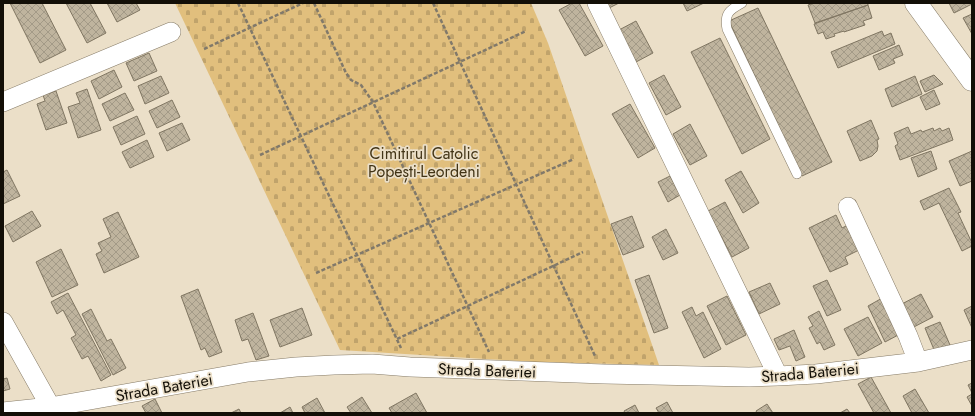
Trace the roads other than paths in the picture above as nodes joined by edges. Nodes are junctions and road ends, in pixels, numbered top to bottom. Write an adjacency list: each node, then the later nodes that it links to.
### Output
1 (597, 3): 12 (street)
2 (742, 3): 7 (lane)
3 (916, 3): 5 (street)
4 (171, 32): 6 (street)
5 (972, 80)
6 (3, 102)
7 (797, 174)
8 (848, 207): 11 (street)
9 (3, 322): 13 (street)
10 (972, 350): 11 (street, Strada Bateriei)
11 (918, 362): 12 (street, Strada Bateriei)
12 (778, 376): 13 (street, Strada Bateriei)
13 (52, 410): 14 (street, Strada Bateriei)
14 (3, 412)

